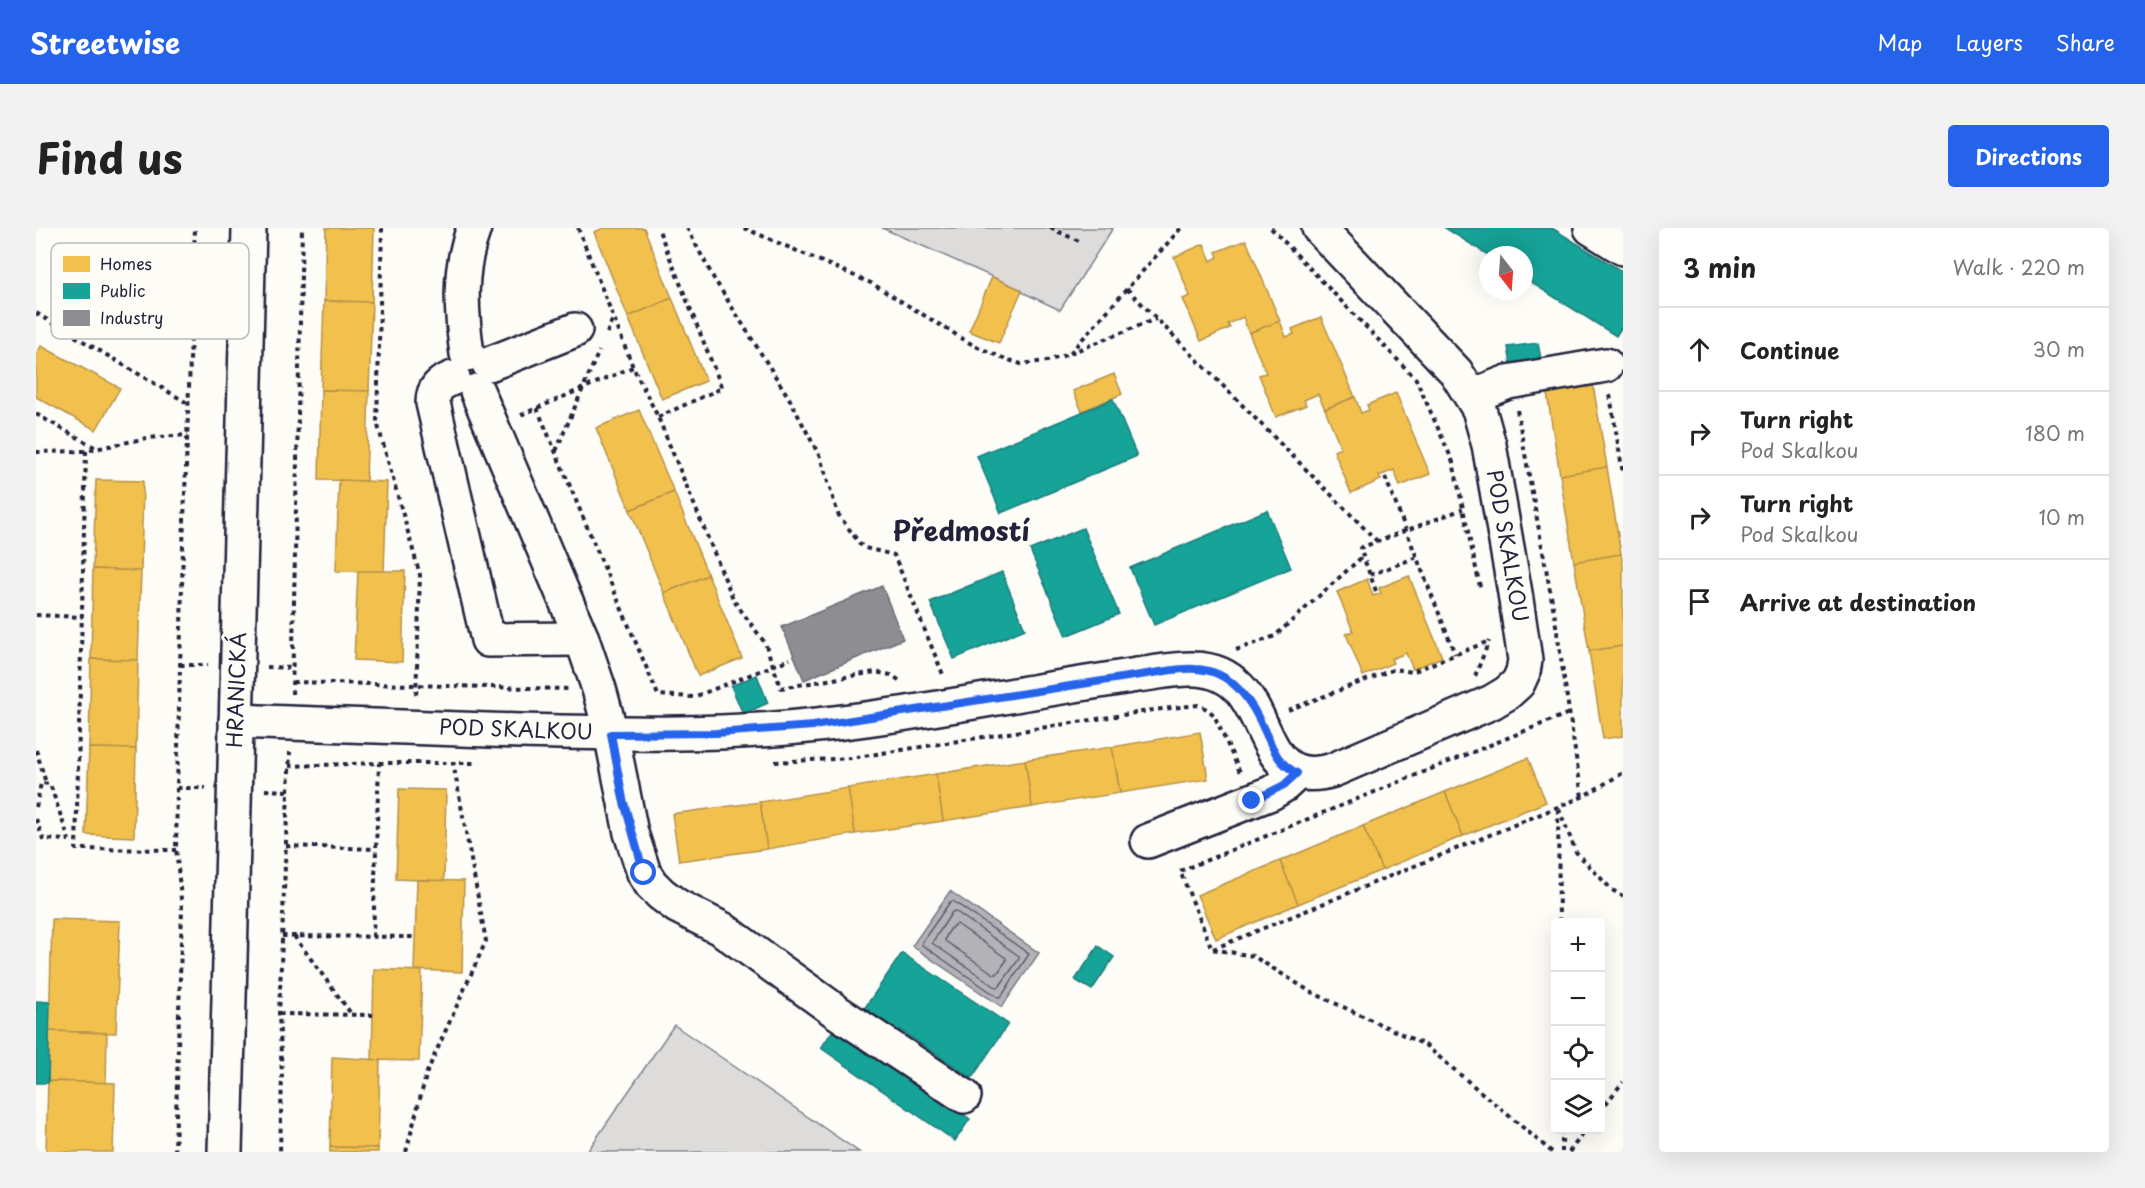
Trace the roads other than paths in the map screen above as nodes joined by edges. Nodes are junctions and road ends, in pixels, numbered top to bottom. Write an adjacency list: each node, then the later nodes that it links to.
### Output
1 (249, 228): 5 (street, HRANICKÁ)
2 (474, 228): 10 (street)
3 (1319, 228): 11 (street, POD SKALKOU)
4 (1591, 228): 6 (street)
5 (249, 243)
6 (1623, 248)
7 (246, 339): 13 (street, HRANICKÁ)
8 (594, 339): 10 (street)
9 (1606, 365): 11 (street)
10 (472, 372): 12 (street); 12 (street)
11 (1472, 396): 15 (street, POD SKALKOU)
12 (582, 639): 14 (street)
13 (236, 722): 14 (street, POD SKALKOU); 18 (street, HRANICKÁ)
14 (611, 734): 15 (street, POD SKALKOU); 17 (street)
15 (1297, 773): 16 (street)
16 (1148, 842)
17 (964, 1096)
18 (225, 1152)

